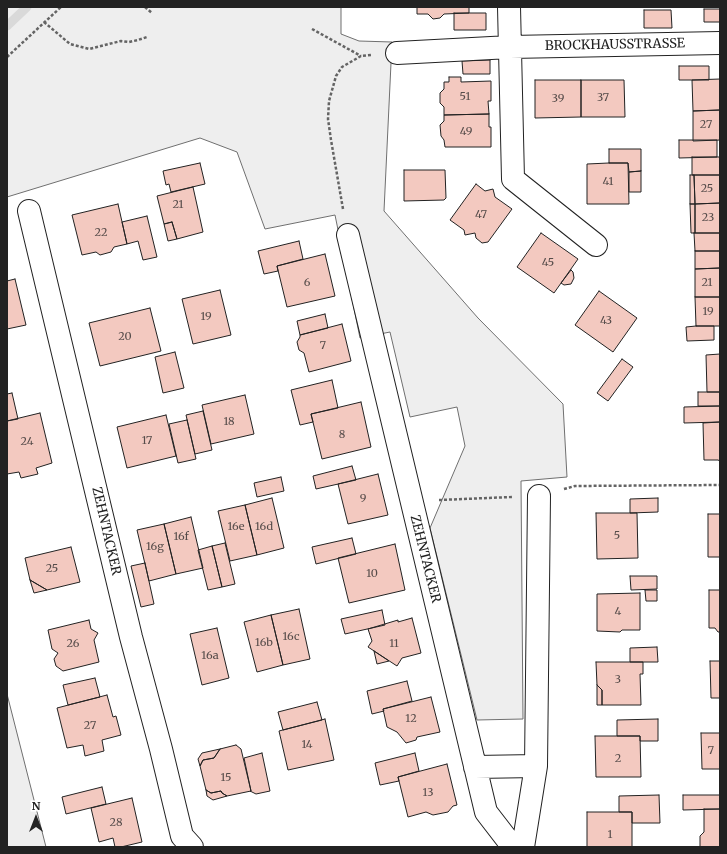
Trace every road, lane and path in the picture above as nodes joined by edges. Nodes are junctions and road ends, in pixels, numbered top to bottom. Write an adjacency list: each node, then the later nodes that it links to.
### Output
1 (61, 7): 5 (path)
2 (145, 7): 4 (path)
3 (509, 7): 9 (street)
4 (152, 13)
5 (44, 22): 7 (path); 12 (path)
6 (312, 29): 11 (path)
7 (147, 37)
8 (720, 43): 9 (street, BROCKHAUSSTRASSE)
9 (510, 47): 10 (street, BROCKHAUSSTRASSE); 15 (street)
10 (397, 53): 11 (path)
11 (361, 56): 14 (path)
12 (7, 57)
13 (29, 211): 21 (street, ZEHNTACKER)
14 (348, 235): 20 (street, ZEHNTACKER)
15 (596, 245)
16 (720, 484): 17 (path)
17 (658, 485)
18 (539, 496): 19 (street)
19 (536, 766): 20 (street); 23 (street)
20 (475, 767): 22 (street, ZEHNTACKER)
21 (192, 847)
22 (514, 847)
23 (523, 847)

